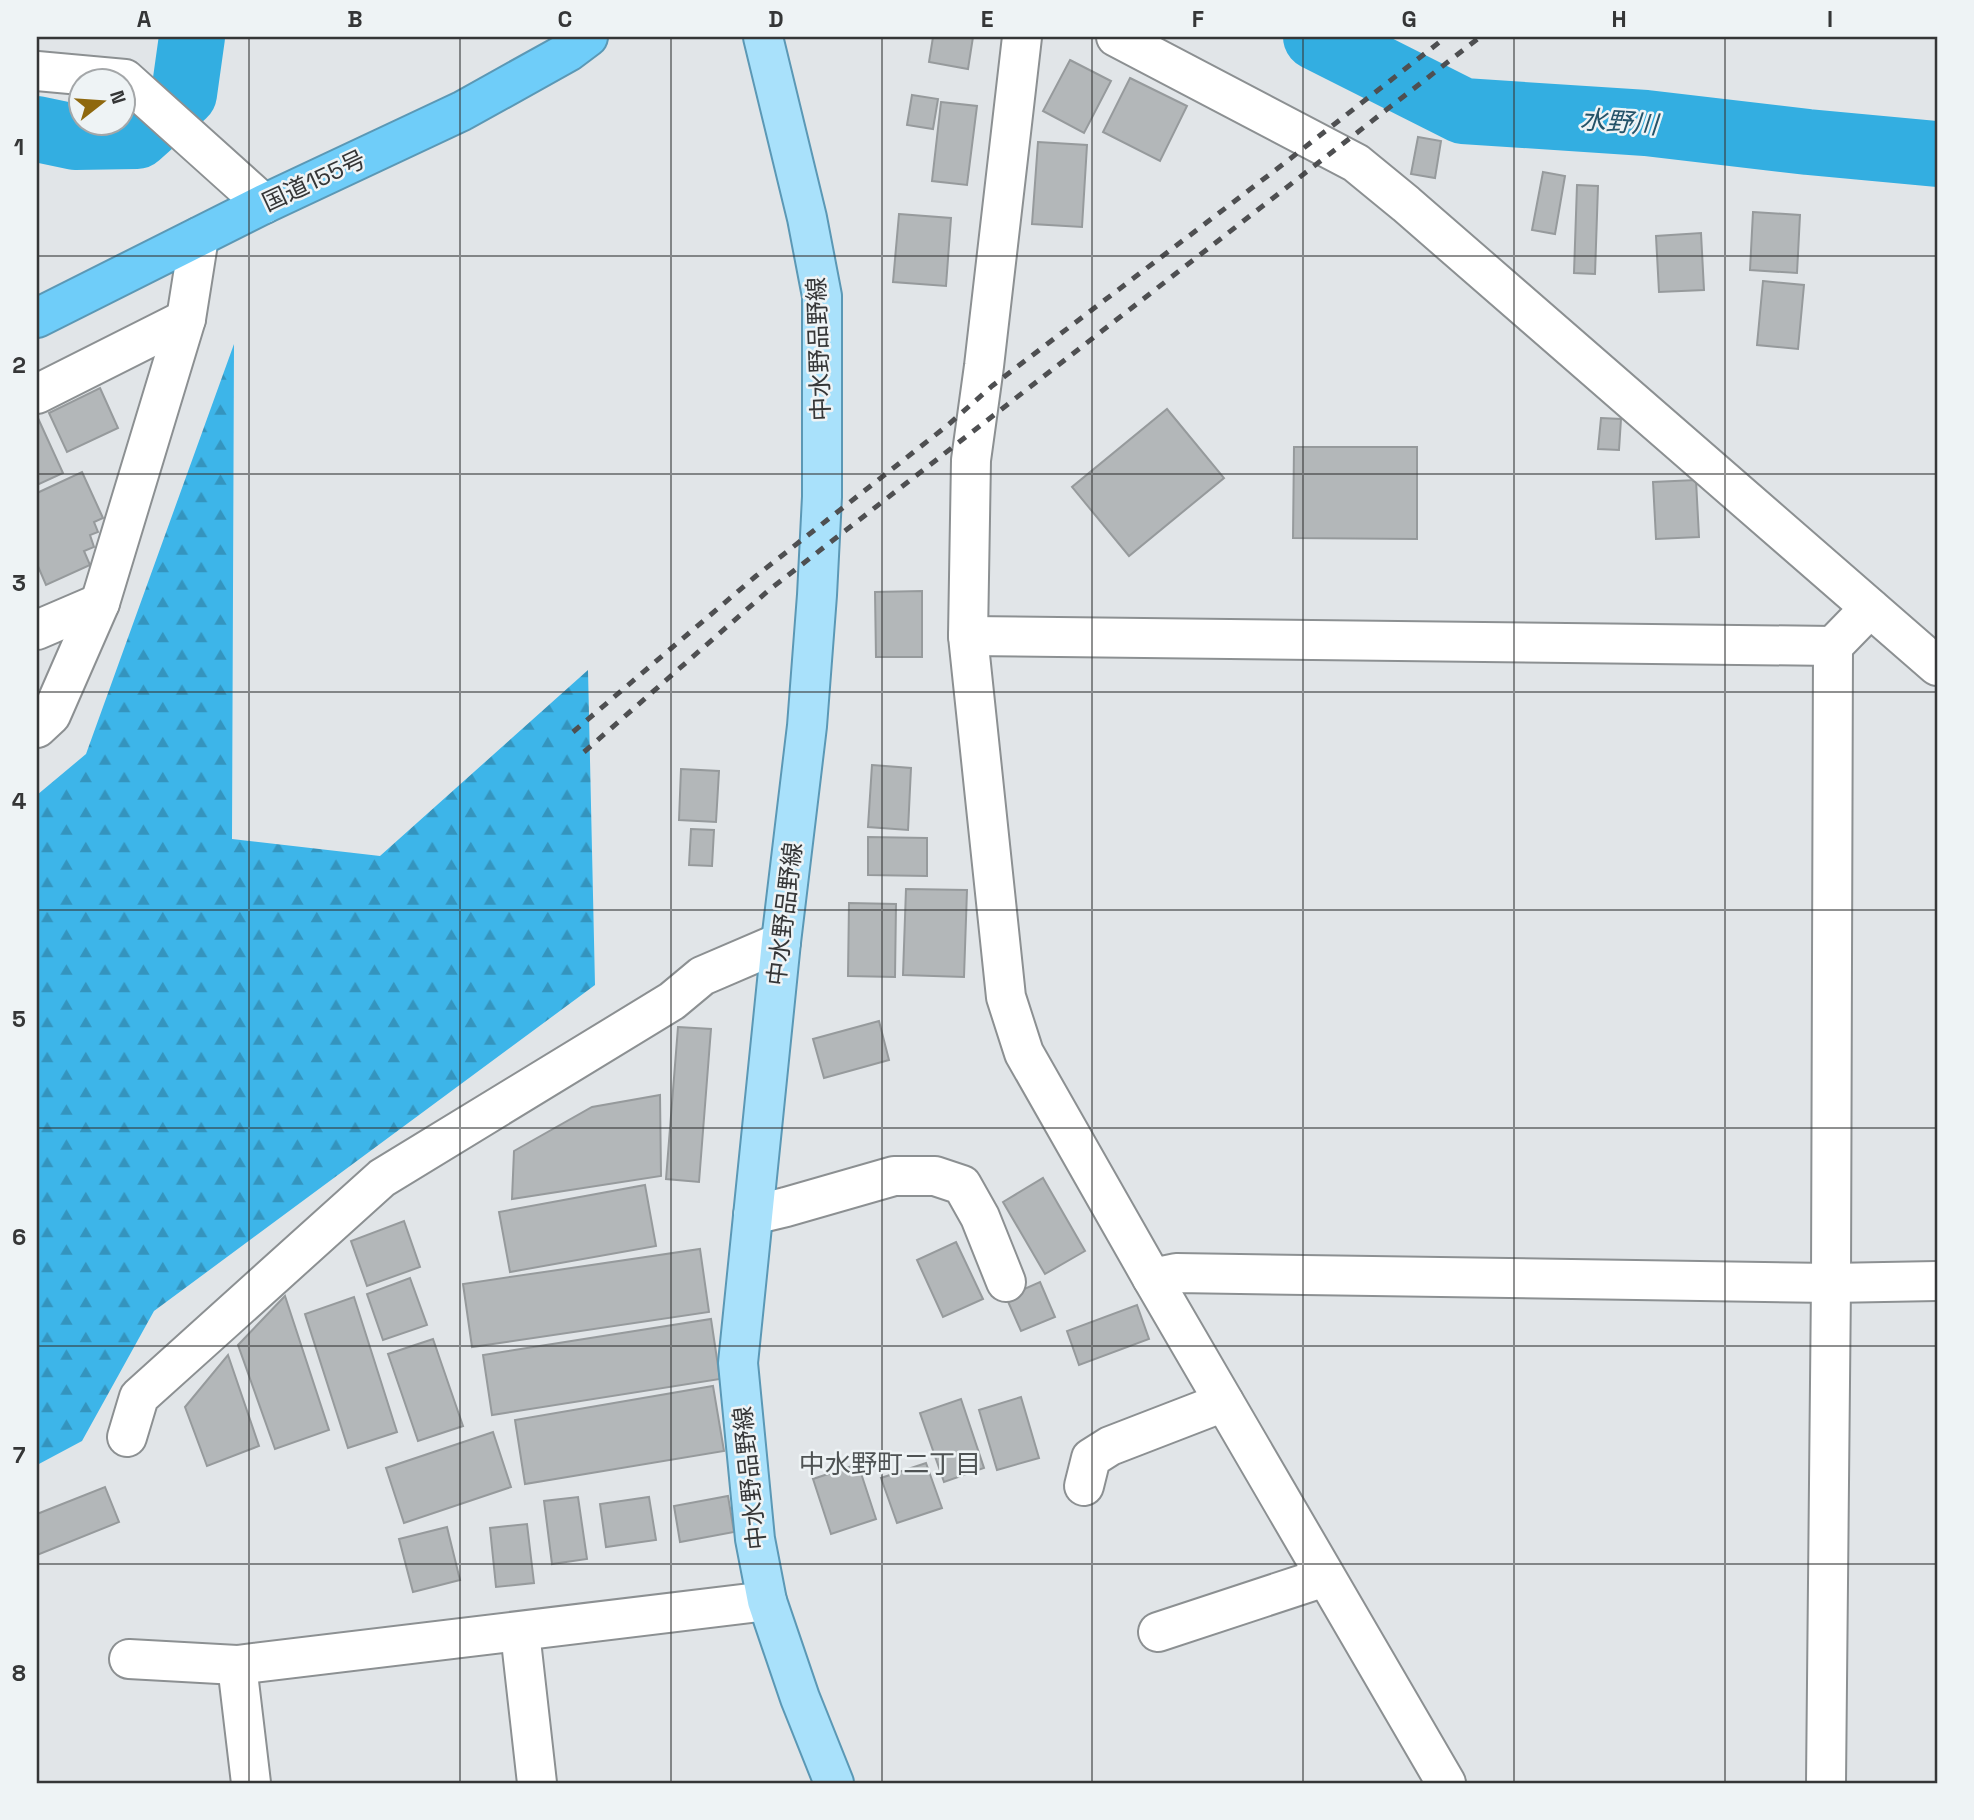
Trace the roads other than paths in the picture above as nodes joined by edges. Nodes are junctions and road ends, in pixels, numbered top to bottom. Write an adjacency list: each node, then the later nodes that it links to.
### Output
1 (588, 37): 6 (highway, 国道155号)
2 (763, 37): 18 (main road, 中水野品野線)
3 (1022, 37): 14 (street)
4 (1116, 37): 12 (street)
5 (37, 71): 6 (street)
6 (264, 204): 7 (highway, 国道155号)
7 (199, 237): 8 (highway, 国道155号); 9 (street)
8 (37, 318)
9 (186, 319): 10 (street); 11 (street)
10 (37, 394)
11 (100, 603): 13 (street); 17 (street)
12 (1870, 608): 15 (street); 16 (street)
13 (37, 630)
14 (968, 636): 15 (street); 20 (street)
15 (1833, 646): 23 (street)
16 (1937, 666)
17 (37, 727)
18 (780, 942): 19 (main road, 中水野品野線); 25 (street)
19 (753, 1215): 22 (street); 28 (main road, 中水野品野線)
20 (1152, 1278): 23 (street); 24 (street)
21 (1937, 1281): 23 (street)
22 (1006, 1282)
23 (1831, 1283): 37 (street)
24 (1224, 1402): 26 (street); 27 (street)
25 (127, 1437)
26 (1084, 1486)
27 (1325, 1577): 30 (street); 36 (street)
28 (766, 1601): 29 (street); 35 (main road, 中水野品野線)
29 (520, 1632): 32 (street); 34 (street)
30 (1158, 1632)
31 (129, 1660): 32 (street)
32 (237, 1665): 33 (street)
33 (251, 1783)
34 (537, 1783)
35 (834, 1783)
36 (1446, 1783)
37 (1826, 1783)

